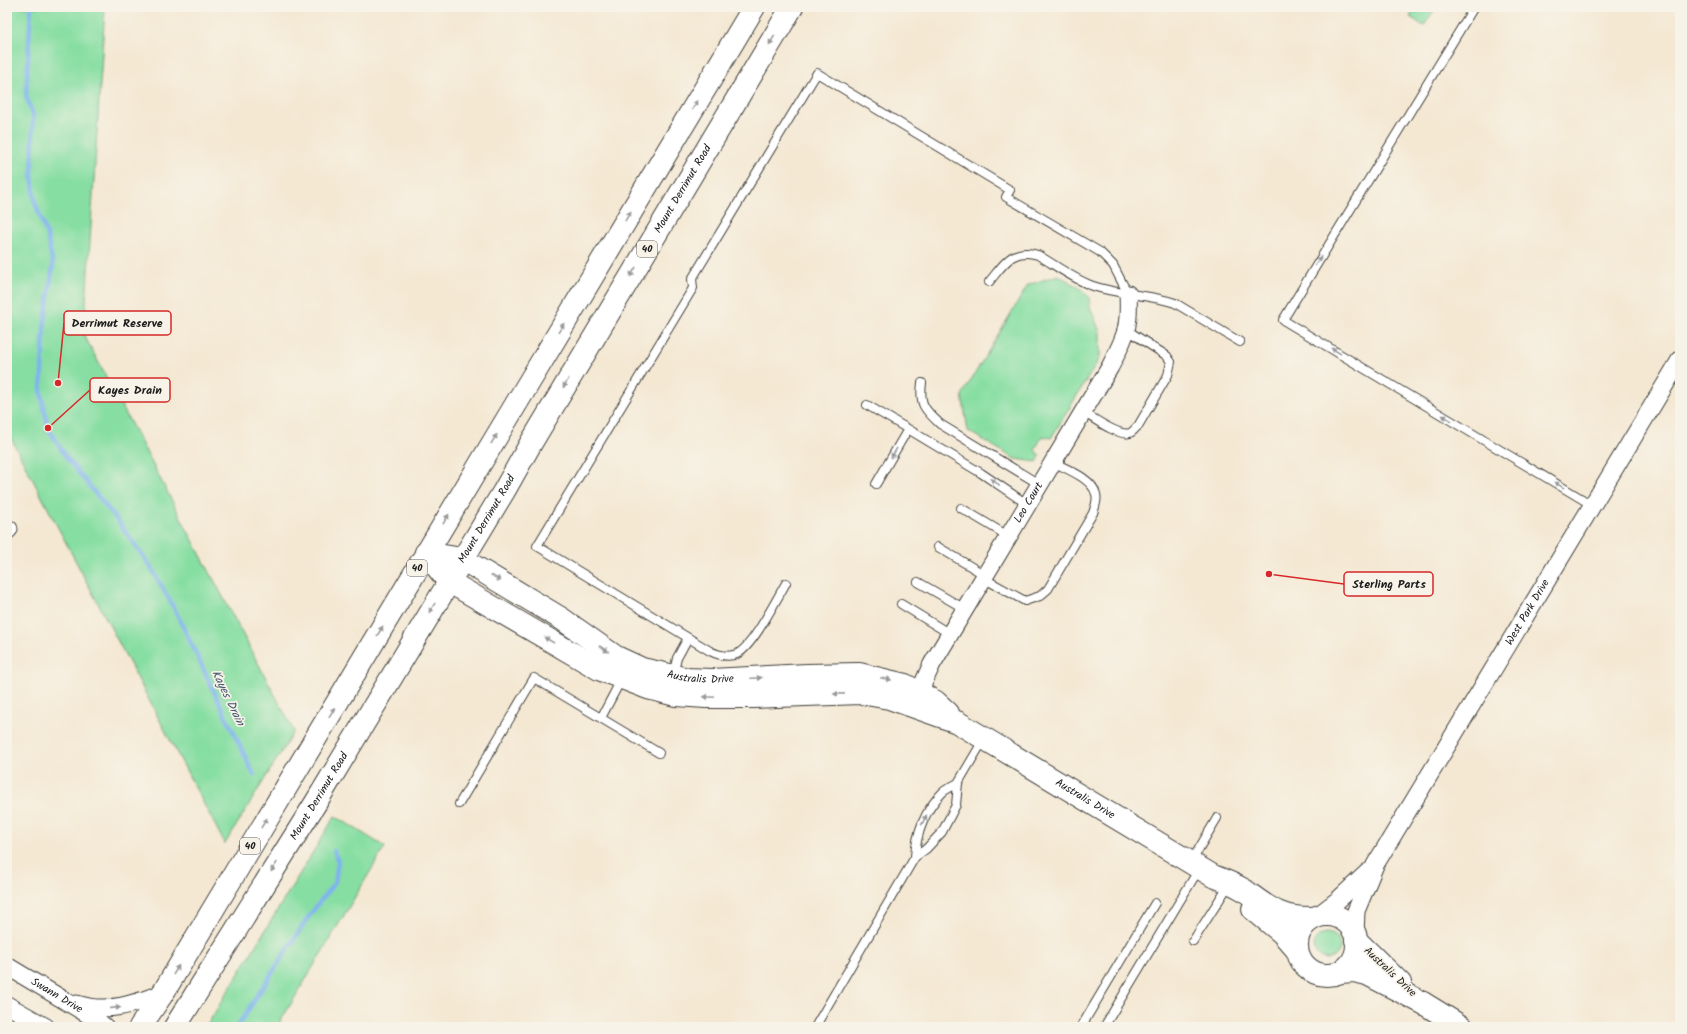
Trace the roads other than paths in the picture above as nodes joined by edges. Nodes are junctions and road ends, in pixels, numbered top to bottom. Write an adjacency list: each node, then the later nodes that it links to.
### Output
1 (754, 7): 21 (main road, 40, one-way to 1)
2 (792, 7): 22 (main road, Mount Derrimut Road / 40, one-way to 22)
3 (1474, 7): 17 (lane, one-way to 3)
4 (989, 282): 5 (lane)
5 (1128, 294): 6 (street, Leo Court); 7 (lane); 30 (lane)
6 (1127, 330): 11 (street, Leo Court); 11 (lane)
7 (1240, 342)
8 (1680, 360): 17 (street, West Park Drive)
9 (922, 383): 15 (lane)
10 (867, 405): 12 (lane)
11 (1083, 412): 13 (street, Leo Court)
12 (908, 429): 14 (lane, one-way to 14); 16 (lane, one-way to 12)
13 (1053, 462): 15 (street, Leo Court); 23 (lane)
14 (876, 484)
15 (1039, 484): 16 (street, Leo Court)
16 (1027, 504): 19 (street, Leo Court)
17 (1592, 505): 41 (street, West Park Drive)
18 (961, 508): 19 (lane)
19 (1008, 536): 23 (street, Leo Court)
20 (938, 547): 23 (lane)
21 (426, 553): 22 (main road); 24 (main road); 50 (main road, 40, one-way to 21)
22 (462, 559): 24 (main road, Mount Derrimut Road / 40); 31 (main road, Australis Drive, one-way to 31)
23 (984, 576): 28 (street, Leo Court)
24 (448, 581): 31 (main road, Australis Drive, one-way to 24); 57 (main road, Mount Derrimut Road / 40, one-way to 57)
25 (918, 582): 28 (lane)
26 (786, 583): 30 (lane)
27 (901, 604): 29 (lane)
28 (965, 609): 29 (street, Leo Court)
29 (950, 634): 33 (street, Leo Court)
30 (688, 638): 32 (lane)
31 (625, 671): 32 (main road, Australis Drive); 34 (lane)
32 (672, 685): 33 (main road, Australis Drive)
33 (916, 699): 35 (main road, Australis Drive)
34 (601, 718): 36 (lane); 38 (lane)
35 (984, 738): 37 (lane); 42 (main road, Australis Drive)
36 (659, 753)
37 (958, 783): 40 (lane); 40 (lane, one-way to 37)
38 (459, 804)
39 (1217, 818): 42 (lane)
40 (915, 857): 58 (lane)
41 (1374, 865): 44 (street, West Park Drive); 45 (street, West Park Drive)
42 (1212, 876): 44 (main road, Australis Drive); 46 (lane); 47 (main road, Australis Drive); 60 (lane)
43 (1155, 903): 59 (lane)
44 (1315, 917): 45 (main road); 47 (main road)
45 (1356, 937): 49 (main road); 53 (main road, Australis Drive)
46 (1193, 941)
47 (1297, 950): 49 (main road)
48 (7, 966): 51 (street, Swann Drive)
49 (1340, 972): 53 (main road, Australis Drive)
50 (162, 992): 51 (street, one-way to 50); 56 (main road, 40)
51 (64, 999): 55 (street, Swann Drive)
52 (7, 1004): 54 (street)
53 (1423, 1004): 61 (main road, Australis Drive)
54 (46, 1027)
55 (105, 1027)
56 (140, 1027)
57 (175, 1027)
58 (815, 1027)
59 (1081, 1027)
60 (1104, 1027)
61 (1462, 1027)

